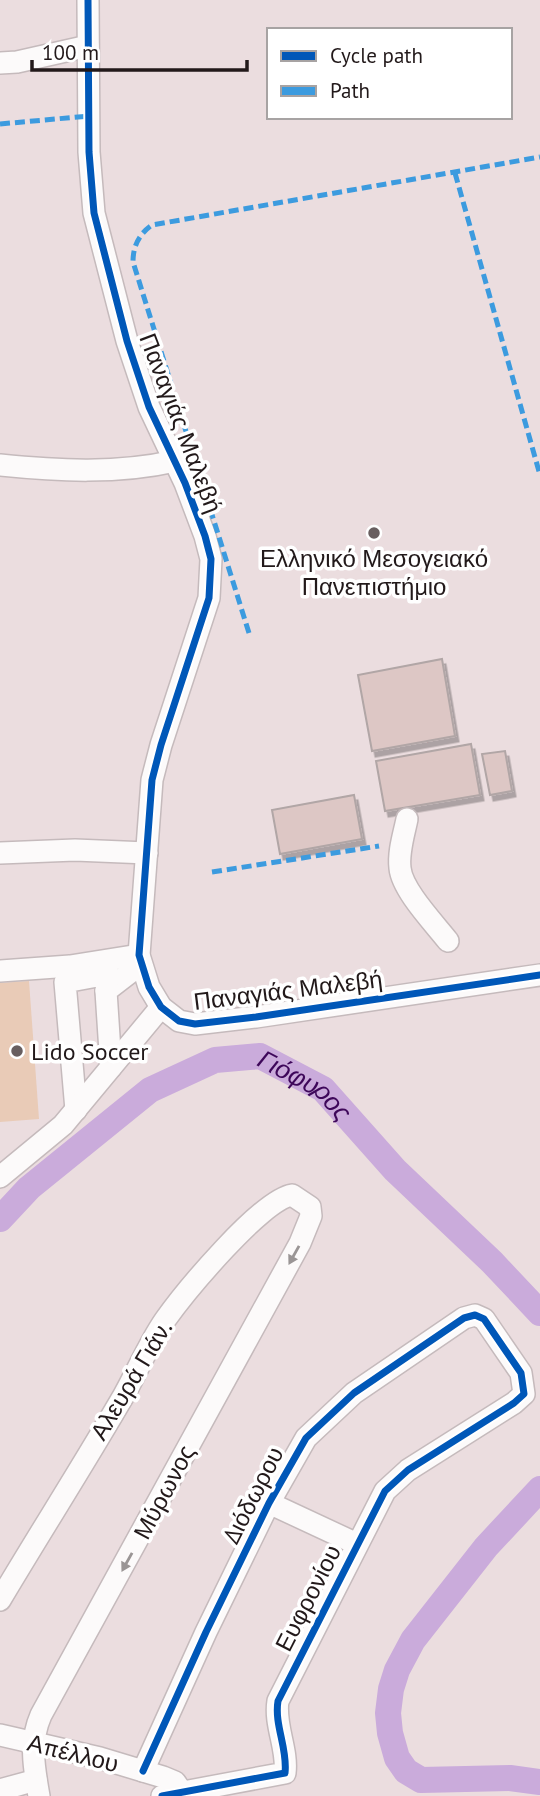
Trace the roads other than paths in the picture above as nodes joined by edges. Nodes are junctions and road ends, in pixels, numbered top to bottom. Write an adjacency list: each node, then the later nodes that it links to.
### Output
1 (88, 0): 2 (street, Παναγιάς Μαλεβή)
2 (89, 46): 3 (street); 4 (street, Παναγιάς Μαλεβή)
3 (0, 64)
4 (175, 461): 5 (street); 8 (street, Παναγιάς Μαλεβή)
5 (0, 465)
6 (407, 819): 9 (street)
7 (0, 853): 8 (street)
8 (147, 853): 10 (street, Παναγιάς Μαλεβή)
9 (448, 941)
10 (140, 959): 11 (street); 13 (street); 14 (street, Παναγιάς Μαλεβή)
11 (0, 971)
12 (540, 975): 14 (street, Παναγιάς Μαλεβή)
13 (106, 991): 15 (street); 16 (street)
14 (161, 1007): 15 (street)
15 (111, 1067): 16 (street)
16 (76, 1110): 17 (street)
17 (0, 1177)
18 (297, 1197): 22 (street, Αλευρά Γιάν.); 24 (street, Μύρωνος, one-way to 24)
19 (525, 1391): 20 (street, Διόδωρου); 21 (street, Ευφρονίου)
20 (269, 1503): 21 (street); 25 (street, Διόδωρου)
21 (357, 1544): 28 (street, Ευφρονίου)
22 (0, 1600)
23 (0, 1735): 24 (street, Απέλλου)
24 (33, 1743): 25 (street, Απέλλου); 26 (street, Μύρωνος)
25 (142, 1771): 28 (street, Απέλλου)
26 (38, 1788): 27 (street)
27 (0, 1790)
28 (172, 1794)

